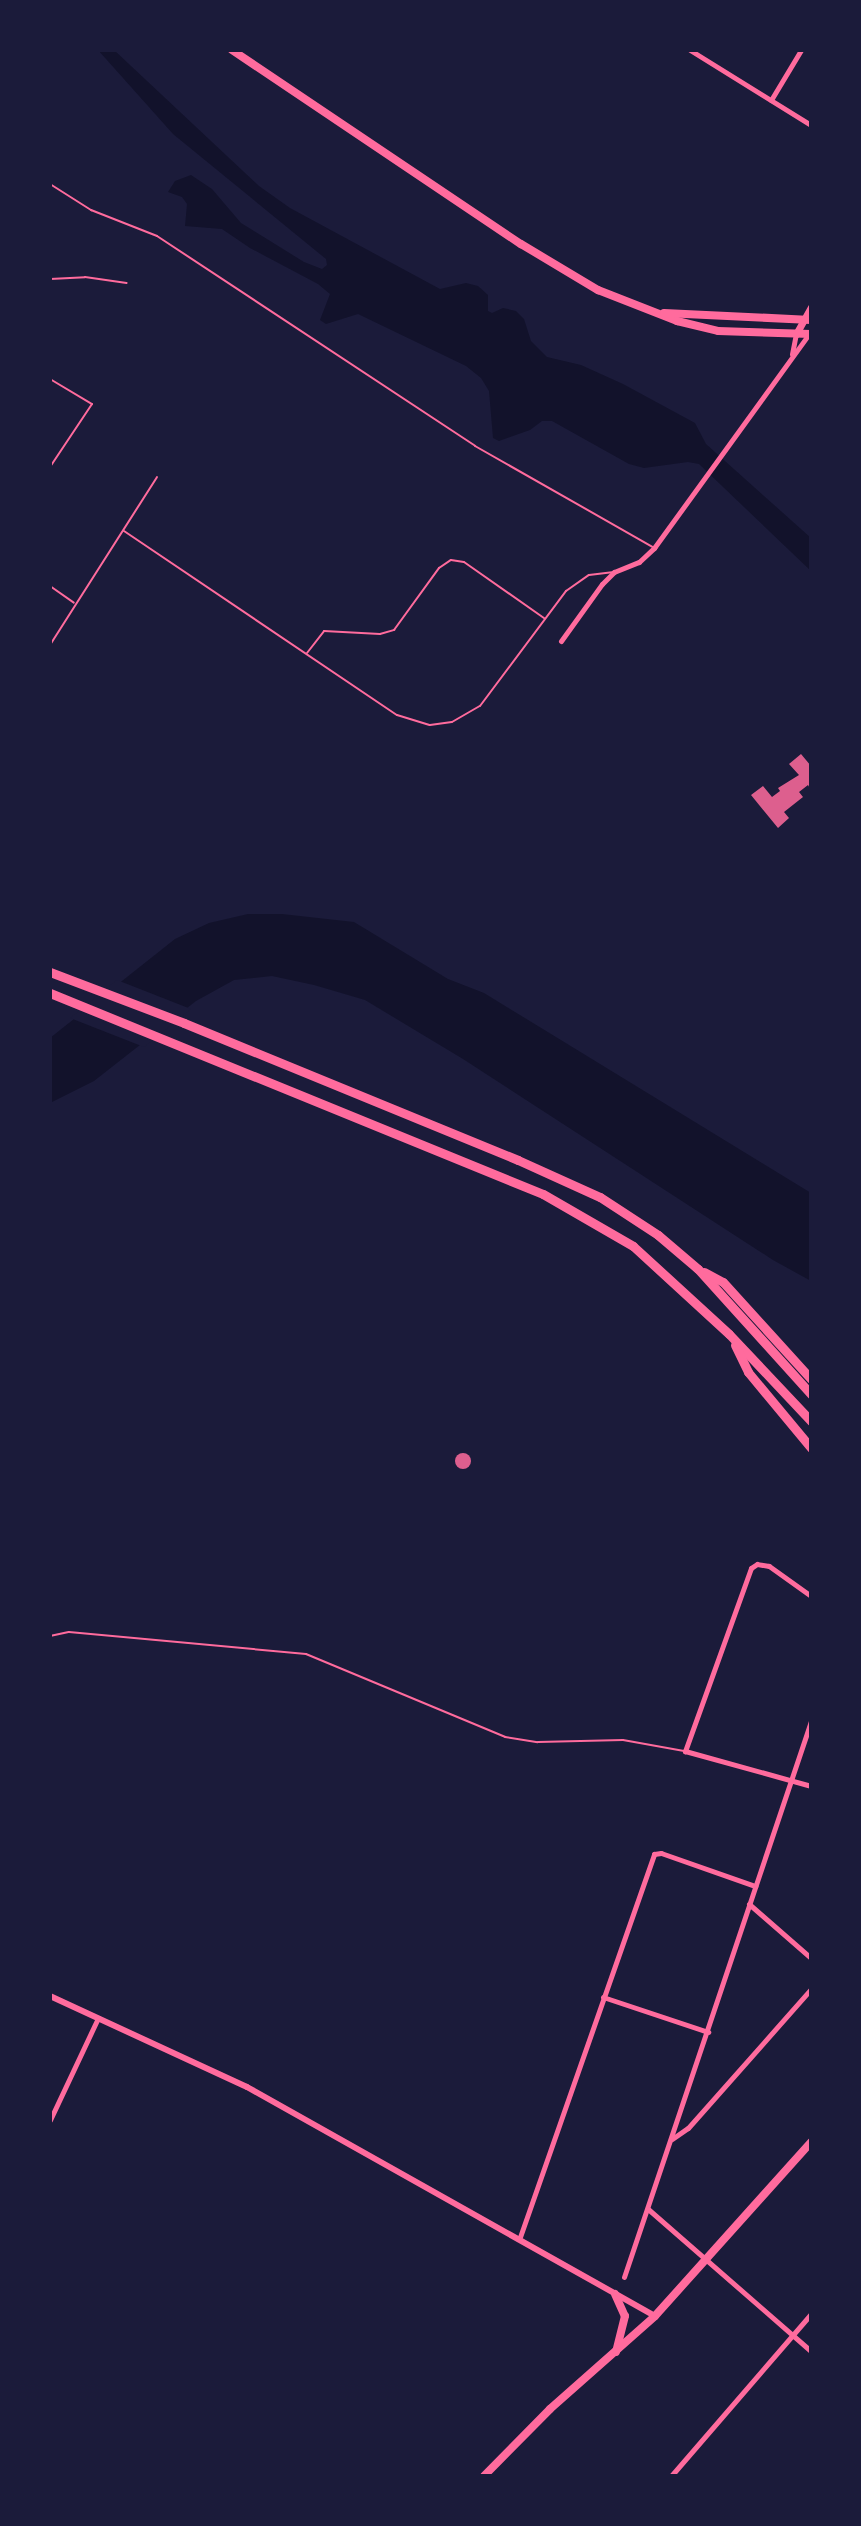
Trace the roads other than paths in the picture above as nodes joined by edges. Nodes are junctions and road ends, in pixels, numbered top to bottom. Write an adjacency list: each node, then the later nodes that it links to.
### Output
1 (232, 50): 10 (main road)
2 (690, 50): 4 (street)
3 (801, 50): 4 (street)
4 (770, 101): 5 (street)
5 (811, 125)
6 (50, 184): 19 (lane)
7 (50, 279): 8 (lane)
8 (127, 283)
9 (811, 307): 11 (main road)
10 (662, 313): 11 (main road); 13 (main road)
11 (807, 320): 13 (main road)
12 (811, 333): 13 (main road); 14 (street)
13 (796, 334): 14 (street)
14 (792, 355): 19 (street)
15 (50, 379): 16 (lane)
16 (50, 467)
17 (157, 477): 18 (lane)
18 (124, 531): 22 (lane); 26 (lane)
19 (654, 548): 20 (street)
20 (614, 572): 23 (lane); 24 (street)
21 (50, 586): 22 (lane)
22 (75, 604): 25 (lane)
23 (545, 618): 26 (lane); 26 (lane)
24 (561, 641)
25 (50, 645)
26 (307, 654)
27 (50, 972): 29 (highway)
28 (50, 993): 30 (highway)
29 (698, 1269): 31 (highway); 32 (highway)
30 (729, 1334): 33 (highway); 34 (highway)
31 (811, 1379)
32 (811, 1394)
33 (811, 1421)
34 (811, 1448)
35 (811, 1596): 38 (street)
36 (50, 1636): 38 (lane)
37 (811, 1721): 39 (street)
38 (685, 1751): 39 (street)
39 (791, 1779): 40 (street); 41 (street)
40 (811, 1786)
41 (755, 1886): 42 (street); 46 (street)
42 (749, 1904): 43 (street); 48 (street)
43 (811, 1958)
44 (811, 1989): 50 (street)
45 (50, 1996): 47 (street)
46 (603, 1997): 48 (street); 53 (street)
47 (98, 2018): 49 (street); 53 (street)
48 (708, 2032): 50 (street)
49 (50, 2120)
50 (672, 2139): 52 (street)
51 (811, 2142): 54 (main road)
52 (648, 2209): 54 (street); 55 (street)
53 (520, 2237): 56 (street)
54 (706, 2261): 58 (main road); 59 (street)
55 (624, 2277)
56 (615, 2294): 58 (street); 61 (main road)
57 (811, 2314): 59 (street)
58 (655, 2316): 61 (main road)
59 (792, 2335): 60 (street); 63 (street)
60 (811, 2351)
61 (616, 2353): 62 (main road)
62 (484, 2476)
63 (671, 2476)

